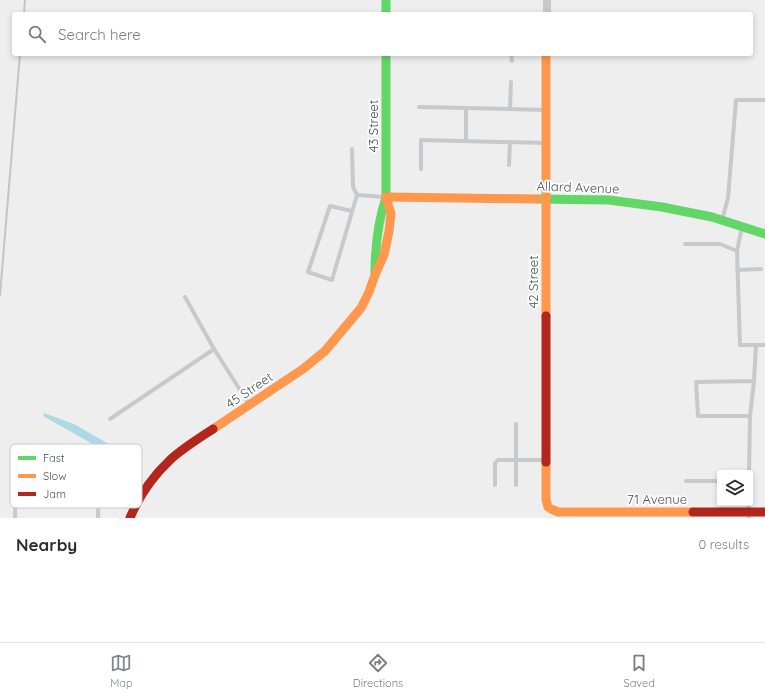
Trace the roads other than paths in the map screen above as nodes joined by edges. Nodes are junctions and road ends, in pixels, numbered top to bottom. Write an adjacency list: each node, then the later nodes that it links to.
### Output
1 (386, 0): 3 (street)
2 (547, 0): 4 (street)
3 (386, 12)
4 (547, 12)
5 (386, 56): 22 (street, 43 Street)
6 (512, 56): 8 (lane)
7 (546, 56): 14 (street, 42 Street)
8 (512, 61)
9 (511, 82): 13 (lane)
10 (765, 100): 25 (lane)
11 (419, 107): 12 (lane)
12 (466, 108): 13 (lane); 15 (lane)
13 (510, 108): 14 (lane)
14 (546, 110): 17 (street, 42 Street)
15 (466, 141): 16 (lane); 20 (lane)
16 (510, 142): 17 (lane); 19 (lane)
17 (546, 142): 23 (street, 42 Street)
18 (352, 149): 21 (lane)
19 (509, 165)
20 (421, 169)
21 (357, 195): 22 (lane); 24 (lane)
22 (386, 197): 23 (street, Allard Avenue); 37 (street, 45 Street)
23 (546, 199): 25 (street, Allard Avenue); 42 (street, 42 Street)
24 (352, 211): 24 (lane)
25 (722, 221): 26 (street, Allard Avenue)
26 (742, 227): 27 (street, Allard Avenue); 29 (lane)
27 (765, 234)
28 (685, 244): 29 (lane)
29 (736, 250): 31 (lane)
30 (761, 269): 31 (lane)
31 (737, 270): 33 (lane)
32 (185, 297): 35 (lane)
33 (756, 345): 34 (lane); 36 (lane)
34 (765, 345)
35 (214, 349): 37 (lane); 39 (lane)
36 (754, 381): 38 (lane); 38 (lane)
37 (250, 405): 48 (street, 45 Street)
38 (750, 416): 43 (lane)
39 (110, 419)
40 (516, 424): 41 (lane)
41 (516, 460): 42 (lane); 46 (lane); 47 (lane)
42 (546, 460): 52 (street, 42 Street)
43 (749, 470)
44 (686, 481): 45 (lane)
45 (717, 481)
46 (495, 485)
47 (516, 485)
48 (142, 494)
49 (15, 508): 55 (lane)
50 (98, 508): 56 (lane)
51 (134, 508): 57 (street, 45 Street)
52 (550, 510): 53 (street, 71 Avenue)
53 (749, 511): 54 (street, 71 Avenue)
54 (765, 512)
55 (15, 518)
56 (98, 518)
57 (130, 518)

